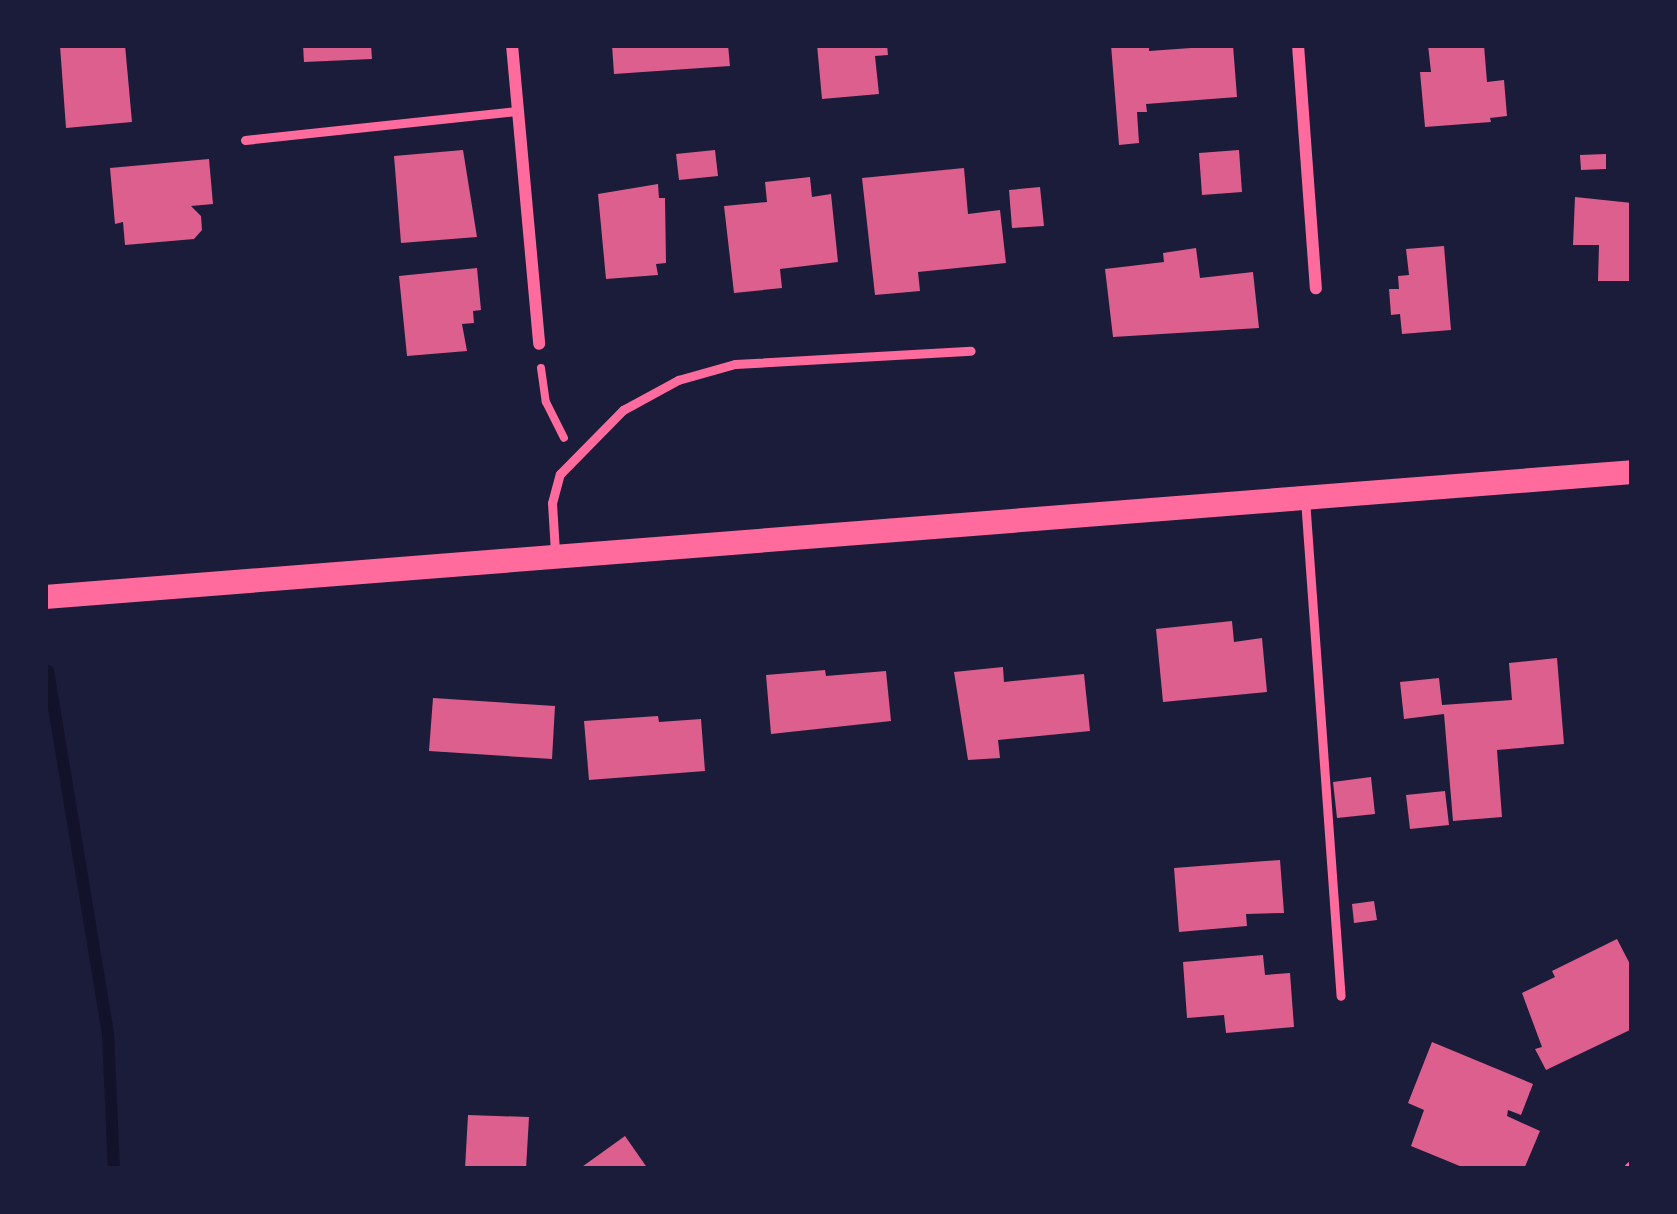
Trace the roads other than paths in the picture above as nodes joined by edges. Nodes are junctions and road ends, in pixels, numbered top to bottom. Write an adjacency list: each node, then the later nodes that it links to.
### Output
1 (512, 45): 3 (street)
2 (1298, 45): 5 (street)
3 (518, 110): 4 (lane); 6 (street)
4 (244, 140)
5 (1316, 288)
6 (539, 344)
7 (971, 351): 10 (lane)
8 (1632, 472): 9 (main road)
9 (1305, 500): 10 (main road); 12 (lane)
10 (555, 558): 11 (main road)
11 (45, 597)
12 (1341, 996)

